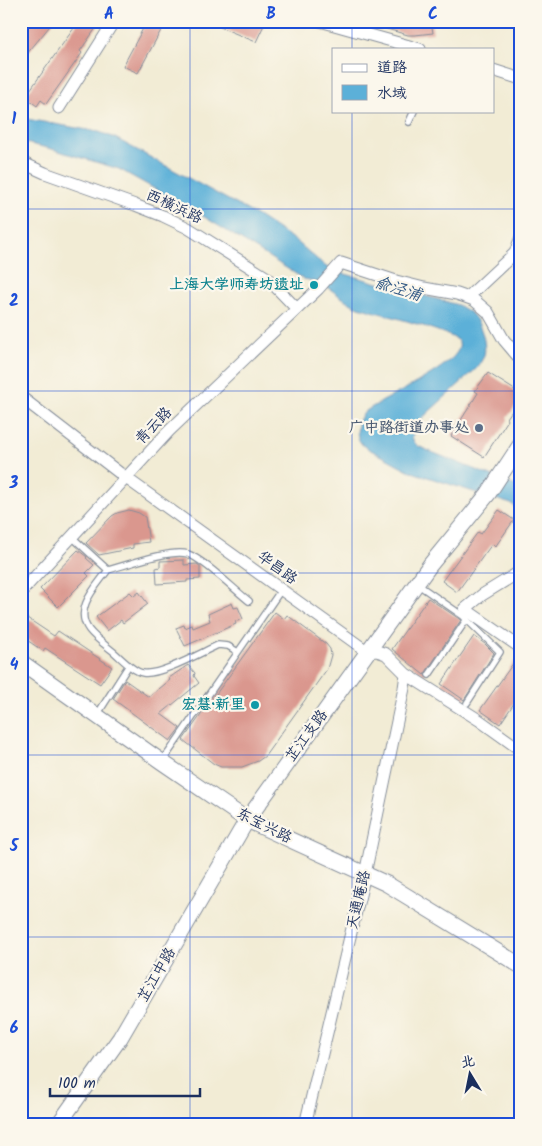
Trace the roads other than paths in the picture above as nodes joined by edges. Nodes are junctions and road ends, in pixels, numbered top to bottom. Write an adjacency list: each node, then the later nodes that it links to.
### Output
1 (114, 21): 6 (street)
2 (320, 21): 3 (street)
3 (416, 48)
4 (494, 70): 5 (street)
5 (521, 78)
6 (59, 108)
7 (413, 112): 8 (lane)
8 (408, 122)
9 (22, 164): 12 (street, 西横浜路)
10 (521, 237): 11 (street)
11 (468, 297): 12 (street, 青云路); 13 (street)
12 (297, 309): 16 (street, 青云路)
13 (521, 360)
14 (21, 397): 16 (street, 华昌路)
15 (521, 444): 20 (street)
16 (126, 478): 17 (street, 青云路); 21 (street, 华昌路)
17 (72, 537): 18 (lane); 22 (street, 青云路)
18 (108, 570): 23 (lane); 29 (lane)
19 (521, 571): 25 (street)
20 (417, 584): 24 (lane); 27 (street)
21 (281, 590): 26 (lane); 27 (street, 华昌路)
22 (21, 592)
23 (249, 601)
24 (467, 619): 31 (lane); 32 (lane)
25 (521, 648)
26 (238, 652): 29 (lane); 35 (lane)
27 (368, 652): 30 (street, 华昌路); 36 (street, 芷江支路)
28 (21, 662): 33 (street, 东宝兴路)
29 (129, 665): 33 (lane)
30 (406, 674): 34 (street, 华昌路); 37 (street, 天通庵路)
31 (429, 675)
32 (467, 703)
33 (97, 715): 35 (street, 东宝兴路)
34 (521, 750)
35 (162, 762): 36 (street, 东宝兴路)
36 (247, 820): 37 (street, 东宝兴路); 39 (street, 芷江中路)
37 (365, 874): 38 (street, 东宝兴路); 40 (street, 天通庵路)
38 (521, 966)
39 (58, 1125)
40 (305, 1125)

